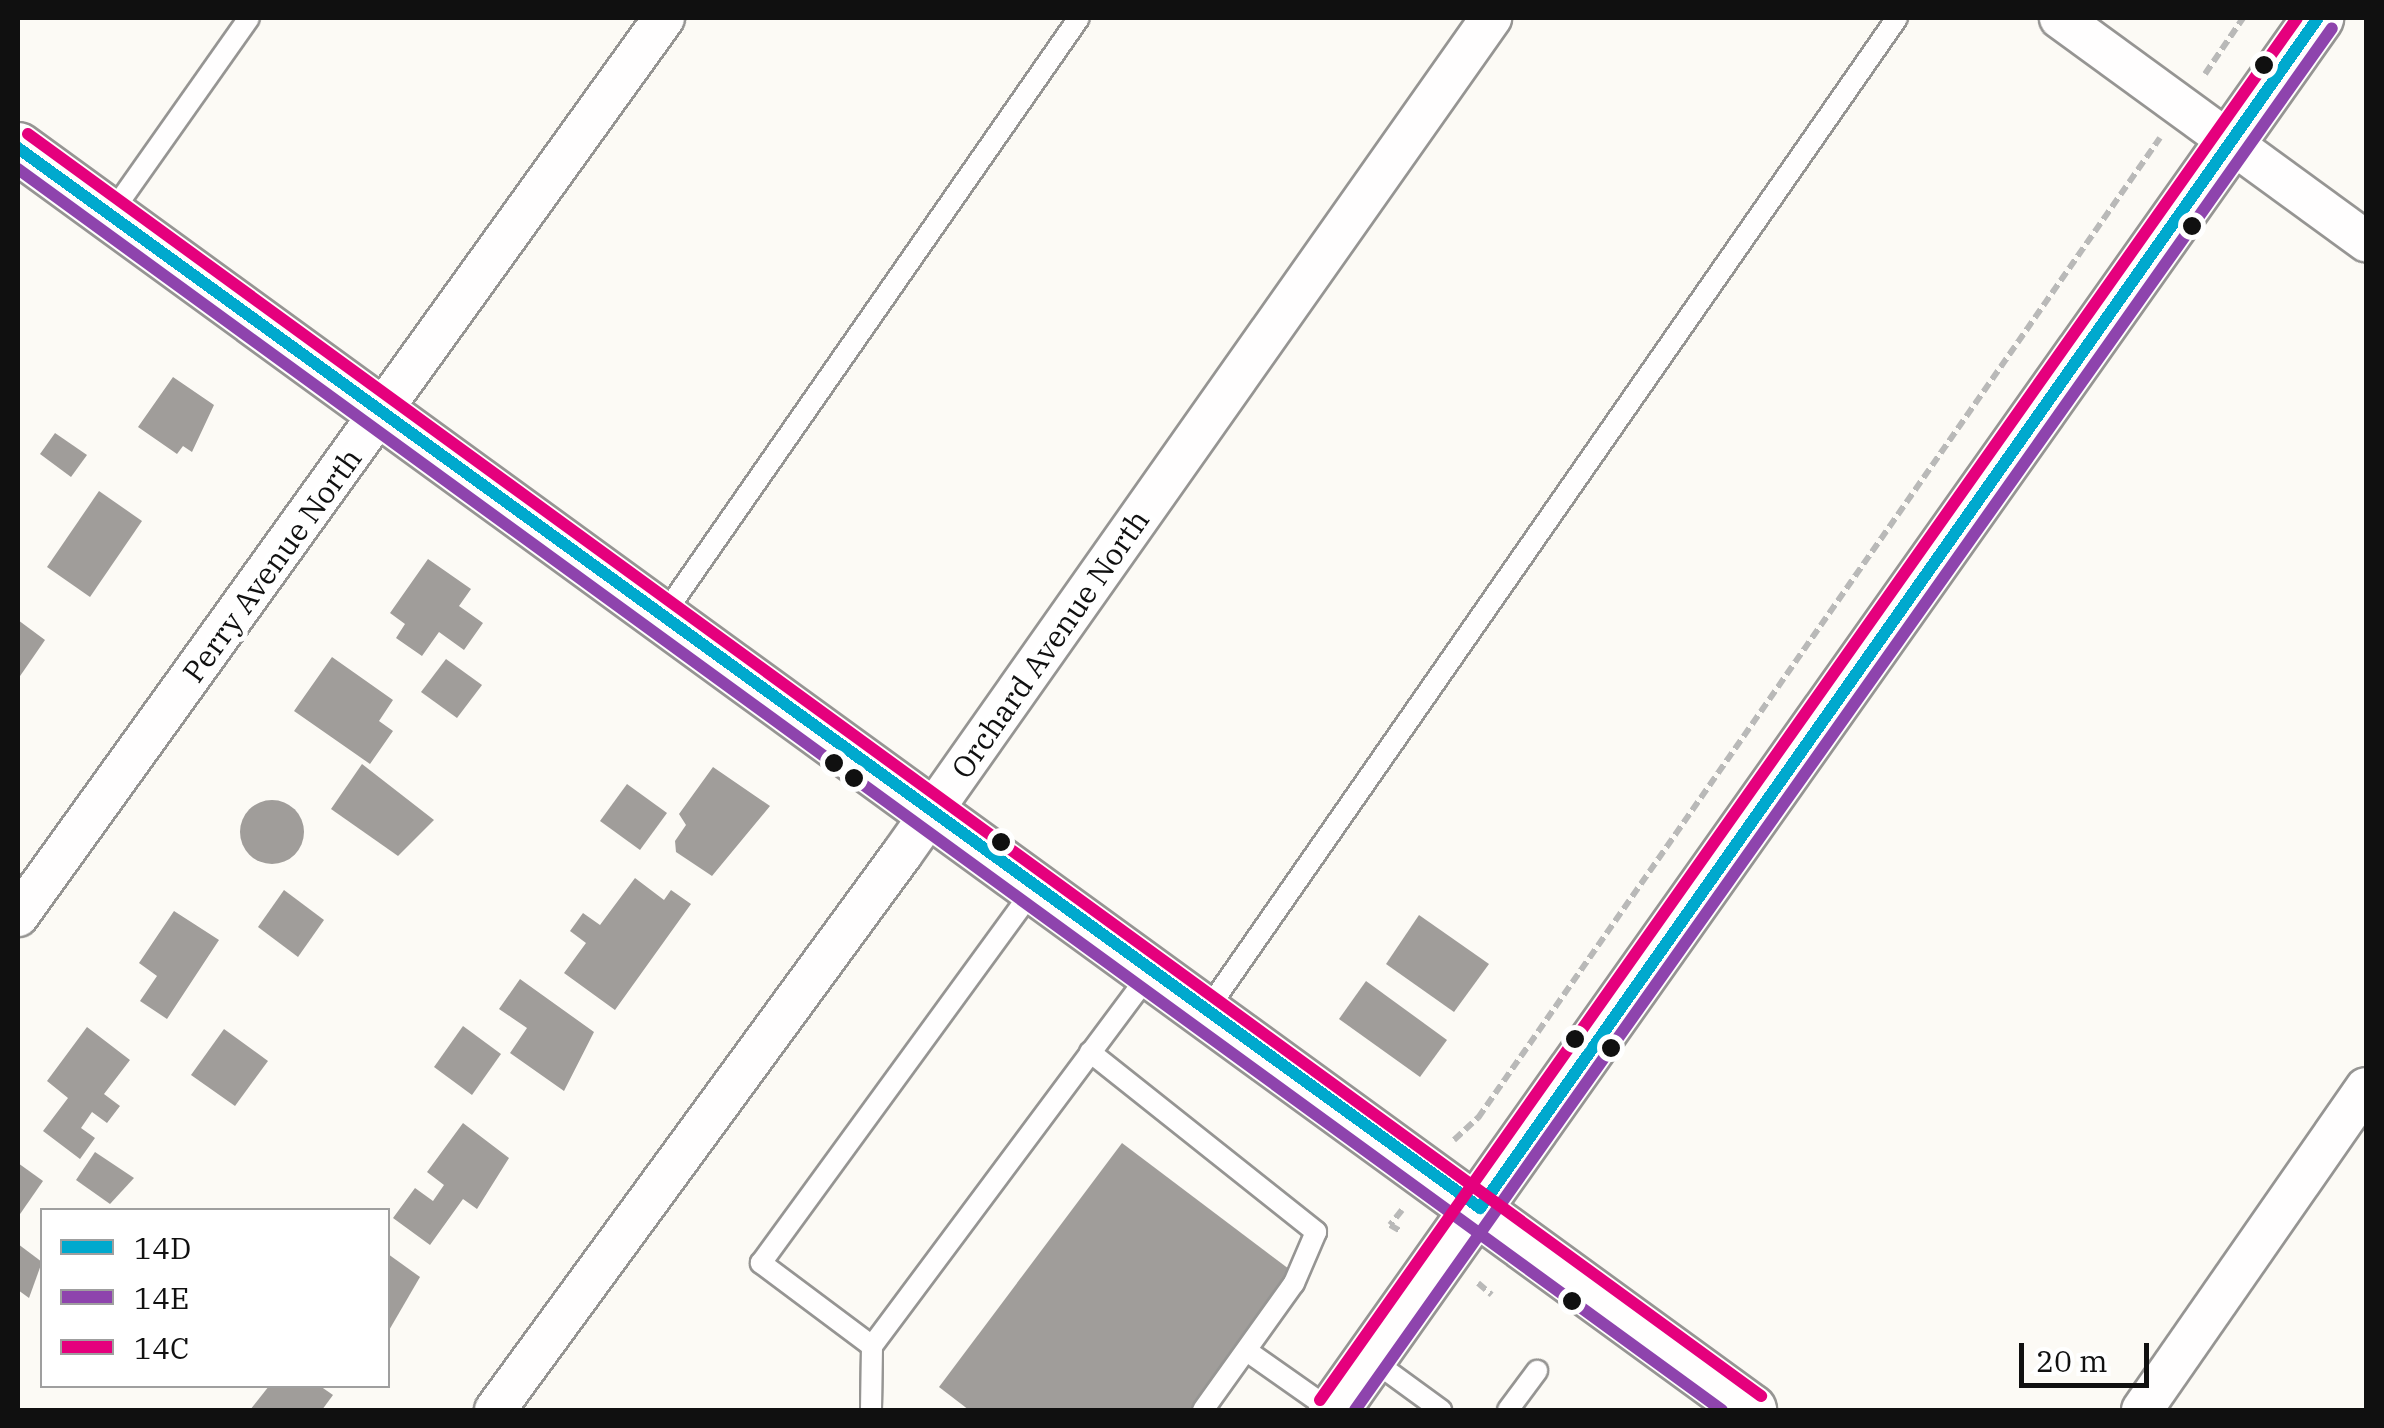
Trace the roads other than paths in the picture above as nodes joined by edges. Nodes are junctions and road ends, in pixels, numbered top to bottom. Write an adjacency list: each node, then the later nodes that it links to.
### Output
1 (248, 18): 10 (lane)
2 (664, 18): 12 (street, Perry Avenue North)
3 (1080, 18): 13 (lane)
4 (1490, 18): 14 (street, Orchard Avenue North)
5 (1897, 18): 18 (lane)
6 (2060, 18): 8 (street)
7 (2318, 18): 8 (street)
8 (2230, 143): 11 (street); 21 (street)
9 (18, 148): 10 (street)
10 (110, 216): 12 (street)
11 (2366, 241)
12 (383, 414): 13 (street); 16 (street, Perry Avenue North)
13 (662, 617): 14 (street)
14 (930, 814): 15 (street); 26 (street, Orchard Avenue North)
15 (1034, 889): 17 (street); 22 (lane)
16 (18, 916)
17 (1150, 974): 18 (street); 19 (lane)
18 (1205, 1014): 21 (street)
19 (1090, 1052): 22 (lane); 23 (lane)
20 (2366, 1088): 33 (street)
21 (1480, 1208): 24 (street); 32 (street)
22 (872, 1346): 27 (lane)
23 (1247, 1351): 28 (lane); 29 (lane)
24 (1371, 1360): 29 (street); 30 (lane)
25 (1537, 1371): 31 (lane)
26 (495, 1410)
27 (871, 1410)
28 (1203, 1410)
29 (1333, 1410)
30 (1441, 1410)
31 (1508, 1410)
32 (1749, 1410)
33 (2142, 1410)

